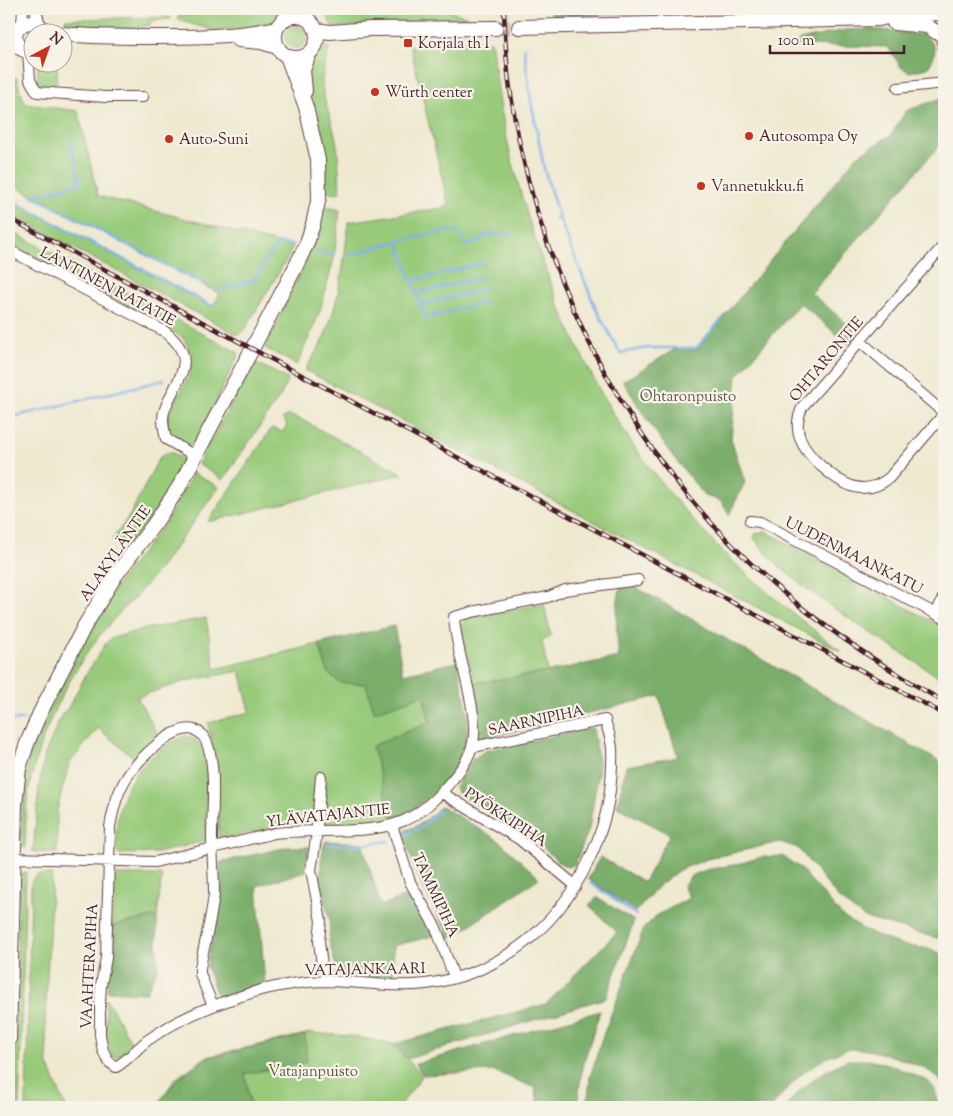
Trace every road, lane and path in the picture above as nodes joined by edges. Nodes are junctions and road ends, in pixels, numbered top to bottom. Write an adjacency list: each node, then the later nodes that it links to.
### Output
1 (23, 9): 8 (street)
2 (35, 9): 7 (street)
3 (284, 9): 9 (main road)
4 (943, 11): 6 (main road); 19 (main road)
5 (303, 14): 9 (main road); 12 (main road)
6 (879, 19): 10 (main road); 19 (main road)
7 (41, 22)
8 (17, 26): 17 (main road)
9 (278, 27): 16 (main road); 20 (main road)
10 (519, 27)
11 (496, 28): 13 (main road)
12 (316, 30): 13 (main road); 21 (main road)
13 (381, 30): 21 (main road)
14 (72, 35): 15 (main road)
15 (88, 37): 16 (main road); 18 (main road)
16 (208, 37): 20 (main road)
17 (12, 41)
18 (72, 41)
19 (942, 41)
20 (282, 51): 21 (main road); 27 (main road, ALAKYLÄNTIE)
21 (311, 52): 27 (main road, ALAKYLÄNTIE)
22 (30, 72): 26 (street)
23 (944, 78): 24 (street)
24 (944, 83): 25 (street)
25 (898, 88)
26 (143, 97)
27 (306, 107): 32 (main road, ALAKYLÄNTIE)
28 (944, 245): 30 (street, OHTARONTIE)
29 (9, 250): 32 (street, LÄNTINEN RATATIE)
30 (860, 341): 31 (street); 31 (street, OHTARONTIE)
31 (944, 413)
32 (195, 456): 44 (main road, ALAKYLÄNTIE)
33 (750, 521): 36 (street, UUDENMAANKATU)
34 (638, 580): 38 (street)
35 (944, 596): 36 (street)
36 (940, 616)
37 (605, 720): 38 (street, SAARNIPIHA); 46 (street, VATAJANKAARI)
38 (473, 747): 40 (street, YLÄVATAJANTIE)
39 (321, 777): 42 (street)
40 (442, 793): 41 (street, YLÄVATAJANTIE); 46 (street, PYÖKKIPIHA)
41 (392, 825): 42 (street, YLÄVATAJANTIE); 47 (street, TAMMIPIHA)
42 (317, 830): 43 (street, YLÄVATAJANTIE); 48 (street)
43 (212, 849): 45 (street, YLÄVATAJANTIE); 45 (street, VAAHTERAPIHA); 49 (street, VAAHTERAPIHA)
44 (14, 858): 45 (street, YLÄVATAJANTIE); 50 (main road, ALAKYLÄNTIE)
45 (109, 862): 51 (street, VAAHTERAPIHA)
46 (576, 886): 47 (street, VATAJANKAARI)
47 (454, 977): 48 (street, VATAJANKAARI)
48 (328, 981): 49 (street, VATAJANKAARI)
49 (213, 1006): 51 (street, VATAJANKAARI)
50 (9, 1039)
51 (116, 1067)

